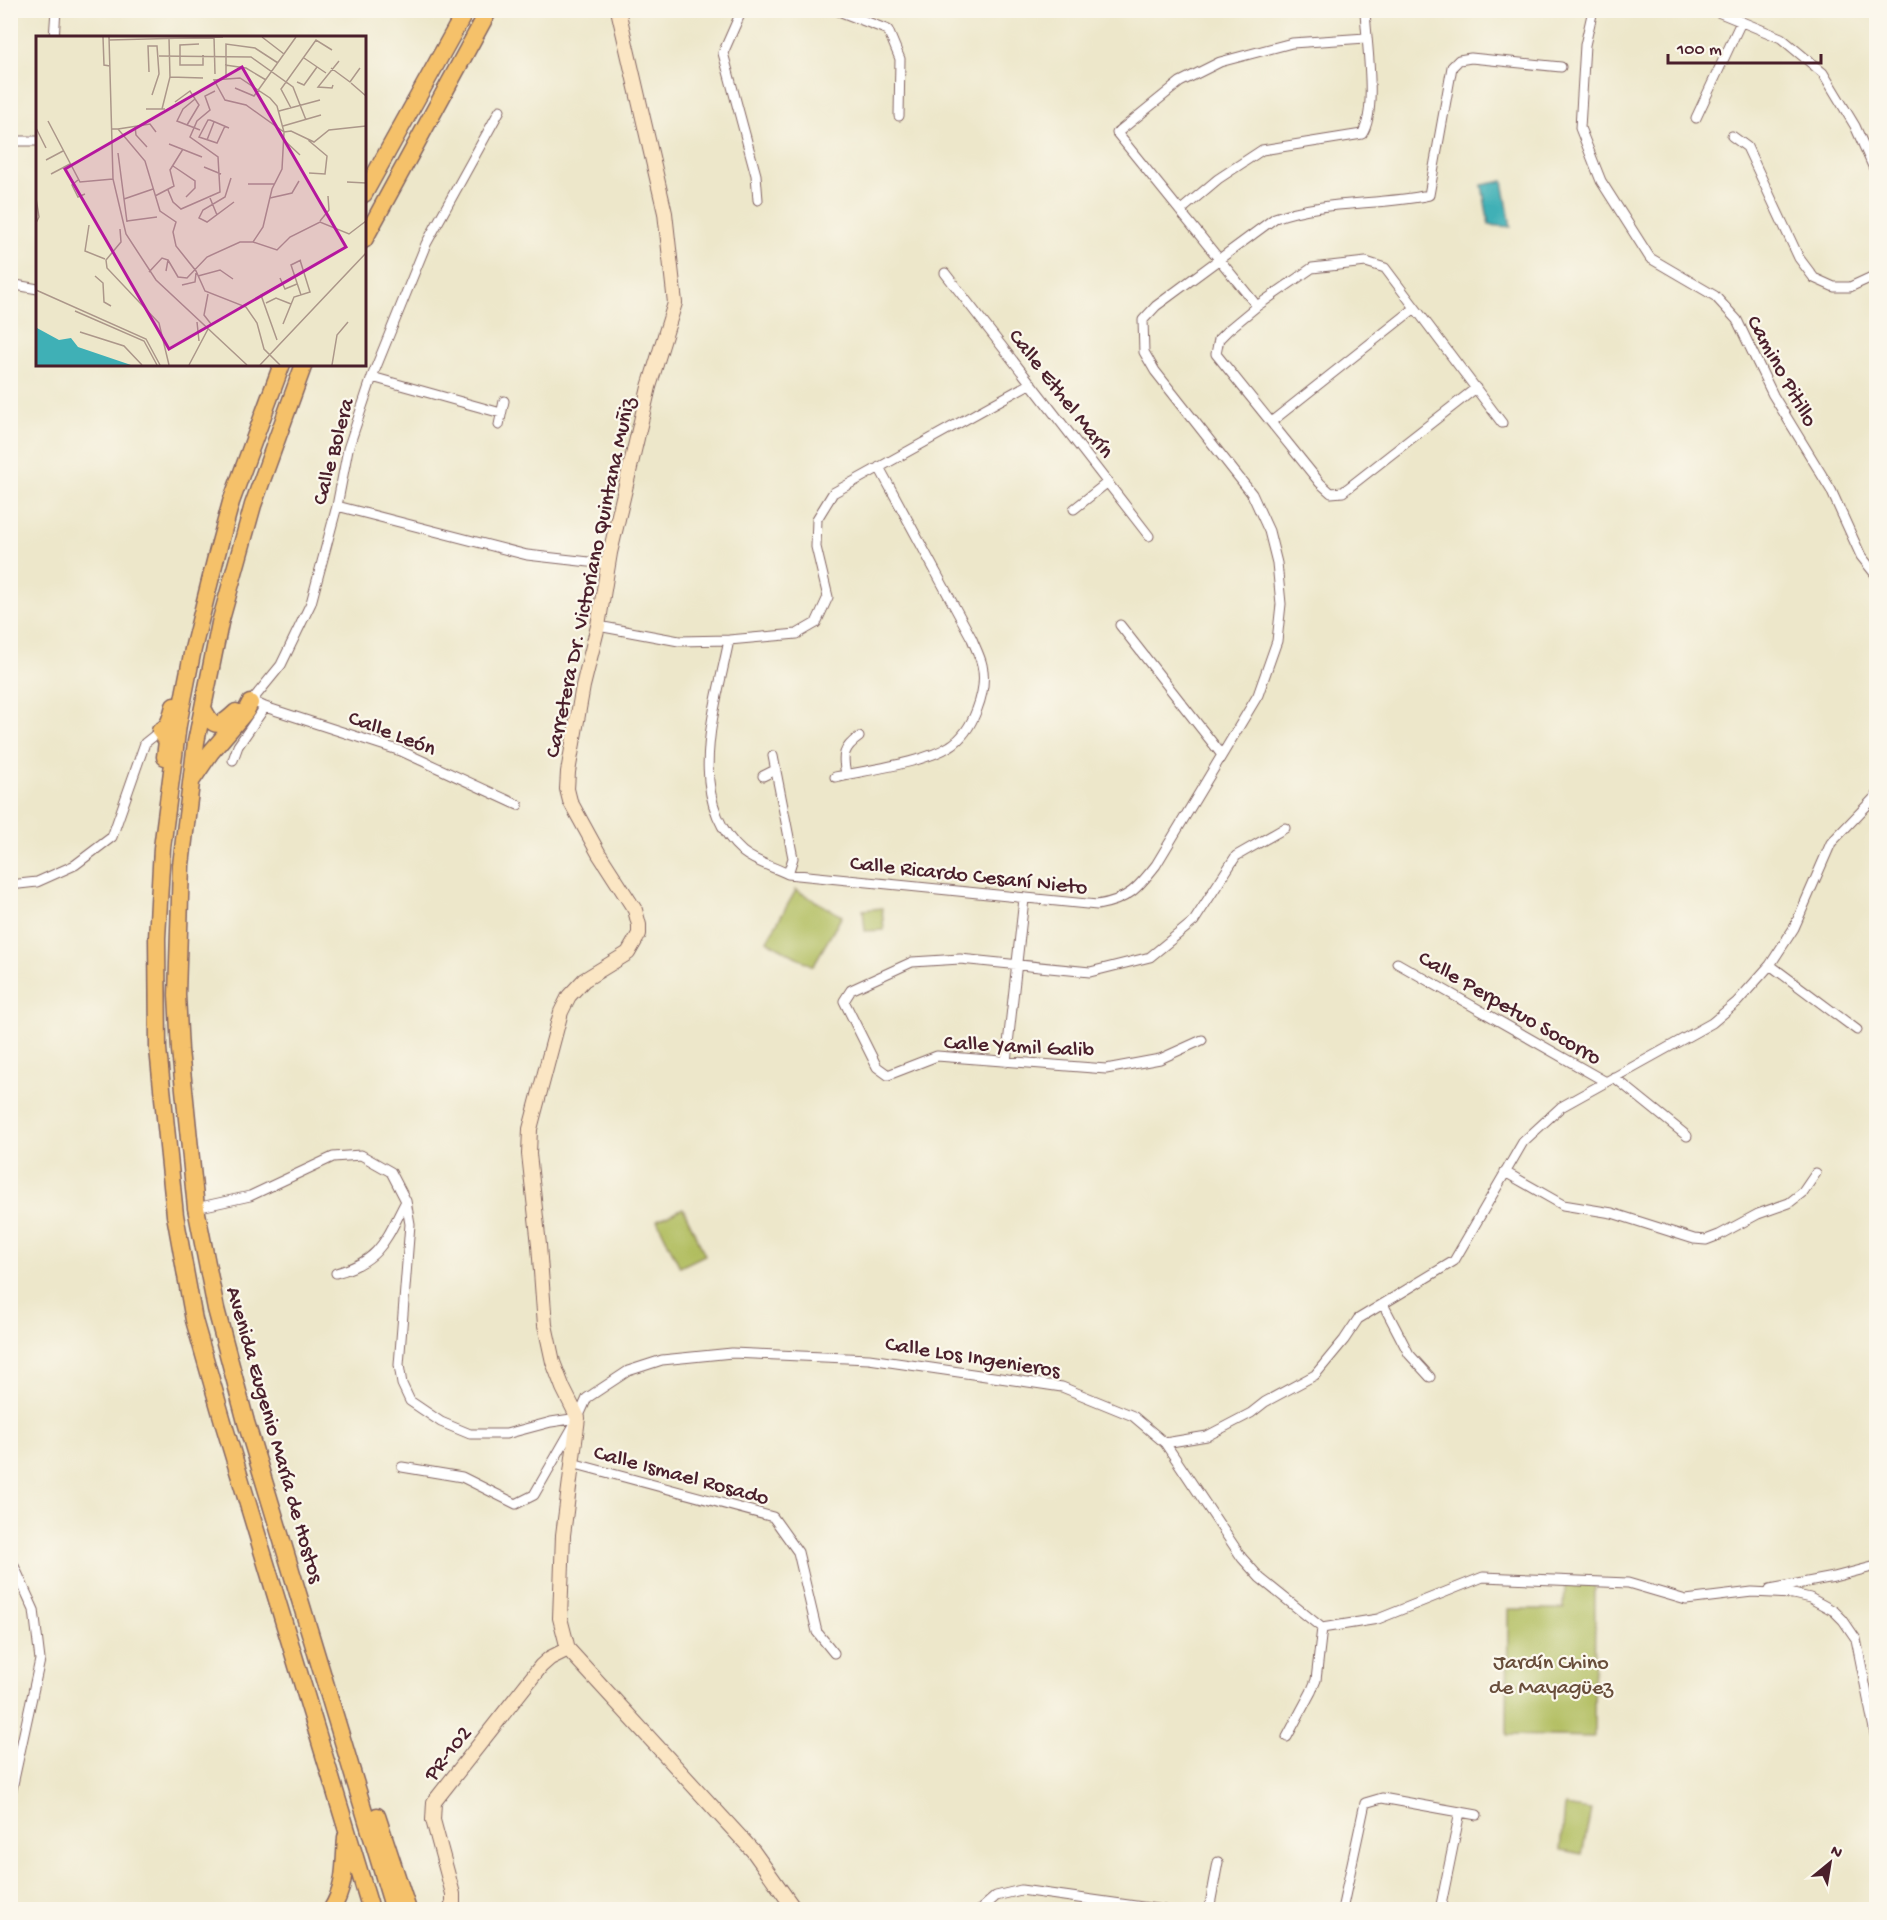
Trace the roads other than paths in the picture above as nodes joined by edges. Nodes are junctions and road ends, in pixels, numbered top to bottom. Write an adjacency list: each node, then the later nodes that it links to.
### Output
1 (56, 10): 11 (street)
2 (466, 10): 21 (highway)
3 (489, 10): 24 (highway)
4 (618, 10): 47 (street, Carretera Dr. Victoriano Quintana Muñiz)
5 (742, 10): 22 (street)
6 (836, 10): 15 (street)
7 (1365, 10): 12 (street)
8 (1593, 10): 48 (street, Camino Pitillo)
9 (1713, 10): 10 (street)
10 (1741, 22): 16 (street); 20 (street)
11 (54, 36)
12 (1366, 38): 23 (street); 23 (street)
13 (1561, 67): 25 (street, Calle Ricardo Cesaní Nieto)
14 (500, 110): 34 (street, Calle Bolera)
15 (899, 116)
16 (1696, 118)
17 (1732, 136): 27 (street)
18 (10, 141): 19 (street)
19 (36, 141)
20 (1876, 173)
21 (366, 190)
22 (758, 200)
23 (1180, 211): 25 (street)
24 (366, 236)
25 (1219, 260): 30 (street); 57 (street, Calle Ricardo Cesaní Nieto)
26 (945, 273): 35 (street, Calle Ethel Marín)
27 (1876, 275)
28 (10, 284): 29 (street)
29 (36, 289)
30 (1257, 306): 31 (street); 39 (street)
31 (1415, 308): 36 (street); 39 (street)
32 (281, 366): 52 (highway, Avenida Eugenio María de Hostos)
33 (303, 366): 54 (highway, Avenida Eugenio María de Hostos)
34 (372, 377): 38 (street); 44 (street, Calle Bolera)
35 (1031, 383): 42 (street); 43 (street, Calle Ethel Marín)
36 (1476, 388): 39 (street); 40 (street)
37 (504, 401): 38 (street)
38 (501, 413): 41 (street)
39 (1271, 422)
40 (1502, 423)
41 (499, 425)
42 (879, 467): 51 (street); 61 (street)
43 (1108, 482): 45 (street); 46 (street, Calle Ethel Marín)
44 (337, 506): 47 (street); 53 (street, Calle Bolera)
45 (1074, 509)
46 (1149, 537)
47 (607, 564): 50 (street, Carretera Dr. Victoriano Quintana Muñiz)
48 (1876, 575)
49 (1120, 625): 57 (street)
50 (598, 626): 51 (street); 87 (street, Carretera Dr. Victoriano Quintana Muñiz)
51 (729, 640): 69 (street, Calle Ricardo Cesaní Nieto)
52 (192, 649): 55 (highway); 67 (highway, Avenida Eugenio María de Hostos)
53 (256, 704): 54 (highway); 59 (street, Calle Bolera); 64 (highway); 66 (street, Calle León)
54 (203, 708): 64 (highway, Avenida Eugenio María de Hostos)
55 (160, 731): 67 (highway); 70 (street)
56 (859, 737): 61 (street)
57 (1222, 755): 71 (street, Calle Ricardo Cesaní Nieto)
58 (773, 756): 60 (street)
59 (233, 760)
60 (775, 770): 62 (street); 69 (street)
61 (846, 774): 63 (street)
62 (763, 777)
63 (835, 777)
64 (190, 784): 83 (highway, Avenida Eugenio María de Hostos)
65 (1876, 796): 73 (street)
66 (518, 805)
67 (167, 807): 103 (highway, Avenida Eugenio María de Hostos)
68 (1281, 831): 74 (street)
69 (788, 874): 71 (street, Calle Ricardo Cesaní Nieto)
70 (10, 885)
71 (1024, 899): 74 (street)
72 (1397, 963): 78 (street, Calle Perpetuo Socorro)
73 (1770, 965): 75 (street); 78 (street)
74 (1017, 966): 77 (street); 77 (street, Calle Yamil Galib)
75 (1857, 1030)
76 (1202, 1040): 77 (street, Calle Yamil Galib)
77 (1006, 1062)
78 (1610, 1080): 79 (street, Calle Perpetuo Socorro); 80 (street)
79 (1688, 1136)
80 (1505, 1172): 81 (street); 85 (street)
81 (1816, 1173)
82 (406, 1201): 83 (street); 84 (street); 87 (street)
83 (196, 1208): 97 (highway, Avenida Eugenio María de Hostos)
84 (336, 1273)
85 (1383, 1304): 86 (street); 88 (street)
86 (1430, 1377)
87 (578, 1418): 88 (street, Calle Los Ingenieros); 89 (street); 90 (street, Calle Los Ingenieros)
88 (1165, 1443): 94 (street, Calle Los Ingenieros)
89 (572, 1463): 95 (street); 96 (street, Calle Ismael Rosado)
90 (402, 1467)
91 (10, 1557): 100 (street)
92 (1876, 1566): 93 (street)
93 (1752, 1592): 94 (street); 99 (street)
94 (1322, 1628): 98 (street)
95 (568, 1649): 110 (street, PR-102 / PR-102); 111 (street)
96 (834, 1653)
97 (342, 1734): 105 (highway); 108 (highway, Avenida Eugenio María de Hostos)
98 (1287, 1737)
99 (1876, 1739)
100 (10, 1798)
101 (1460, 1812): 102 (street); 115 (street); 116 (street)
102 (1477, 1815)
103 (346, 1827): 106 (highway); 107 (highway, Avenida Eugenio María de Hostos)
104 (1218, 1862): 114 (street)
105 (405, 1902): 109 (highway)
106 (331, 1910)
107 (371, 1910)
108 (394, 1910)
109 (414, 1910)
110 (450, 1910)
111 (795, 1910)
112 (980, 1910): 113 (street)
113 (1164, 1910)
114 (1209, 1910)
115 (1342, 1910)
116 (1440, 1910)

